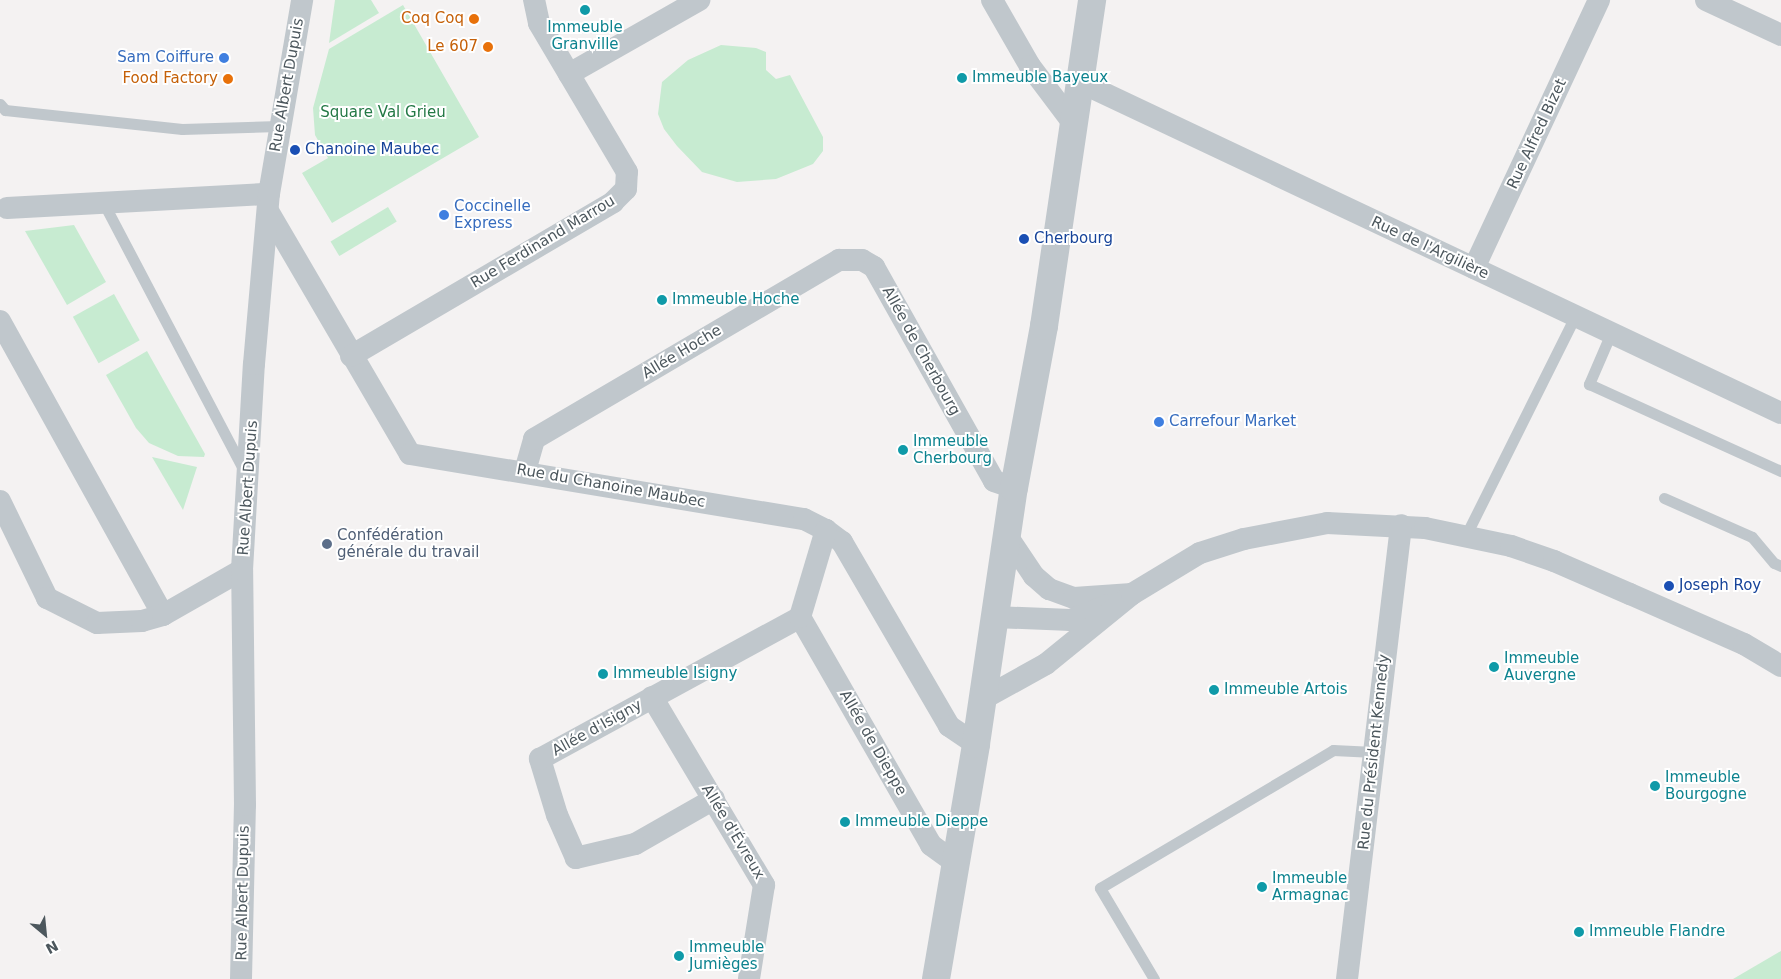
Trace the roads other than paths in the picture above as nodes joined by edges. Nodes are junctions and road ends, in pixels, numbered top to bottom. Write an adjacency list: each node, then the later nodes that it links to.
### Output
1 (302, 0): 13 (street, Rue Albert Dupuis)
2 (534, 0): 9 (street, Rue Ferdinand Marrou)
3 (699, 0): 9 (street)
4 (992, 0): 12 (street)
5 (1092, 0): 10 (street)
6 (1600, 0): 18 (street, Rue Alfred Bizet)
7 (1706, 0): 8 (street)
8 (1781, 35)
9 (570, 74): 22 (street, Rue Ferdinand Marrou)
10 (1080, 82): 12 (street); 18 (street, Rue de l'Argilière)
11 (0, 104): 13 (lane)
12 (1073, 123): 27 (street)
13 (279, 126): 15 (street, Rue Albert Dupuis)
14 (103, 202): 15 (street); 16 (street); 26 (lane)
15 (269, 202): 22 (street, Rue du Chanoine Maubec); 26 (street, Rue Albert Dupuis)
16 (8, 208)
17 (862, 260): 24 (street, Allée Hoche); 27 (street, Allée de Cherbourg)
18 (1474, 268): 19 (street, Rue de l'Argilière)
19 (1575, 316): 21 (street, Rue de l'Argilière); 32 (lane)
20 (0, 320): 37 (street)
21 (1611, 333): 23 (street, Rue de l'Argilière); 25 (lane)
22 (351, 356): 24 (street, Rue du Chanoine Maubec)
23 (1781, 413)
24 (525, 471): 31 (street, Rue du Chanoine Maubec)
25 (1781, 471)
26 (249, 479): 35 (street, Rue Albert Dupuis)
27 (1014, 488): 33 (street)
28 (1664, 498): 34 (lane)
29 (0, 501): 37 (street)
30 (1401, 525): 32 (street); 36 (street); 44 (street, Rue du Président Kennedy)
31 (826, 530): 38 (street); 43 (street, Rue du Chanoine Maubec)
32 (1466, 535): 40 (street)
33 (1007, 536): 36 (street); 39 (street)
34 (1781, 566)
35 (242, 570): 37 (street); 47 (street, Rue Albert Dupuis)
36 (1132, 594): 39 (street); 42 (street)
37 (163, 615)
38 (800, 617): 41 (street, Allée d'Isigny); 46 (street, Allée de Dieppe)
39 (994, 617): 42 (street)
40 (1781, 666)
41 (652, 697): 45 (street, Allée d'Évreux); 45 (street, Allée d'Isigny)
42 (981, 700): 43 (street)
43 (976, 744): 46 (street)
44 (1374, 752): 50 (lane); 51 (street, Rue du Président Kennedy)
45 (714, 799): 48 (street, Allée d'Évreux)
46 (954, 862): 49 (street)
47 (241, 979)
48 (749, 979)
49 (936, 979)
50 (1154, 979)
51 (1347, 979)

